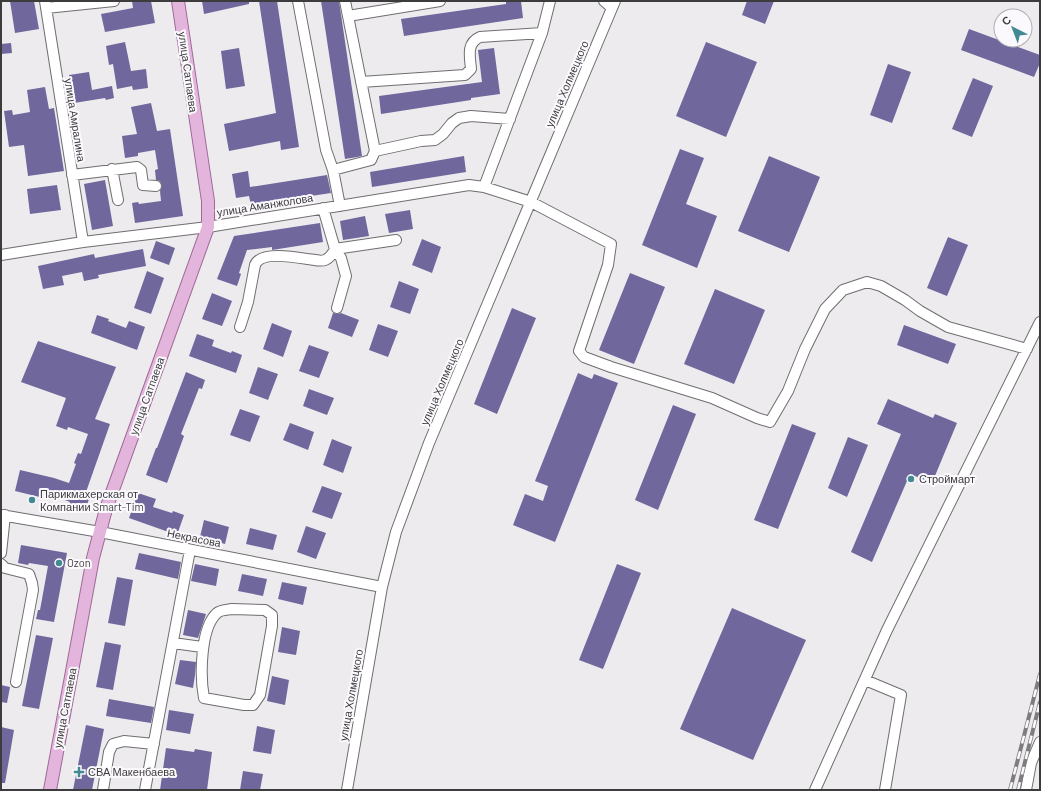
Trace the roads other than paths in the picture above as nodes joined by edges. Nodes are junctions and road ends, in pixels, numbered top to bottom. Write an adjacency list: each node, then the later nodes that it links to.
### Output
1 (114, 1): 9 (street)
2 (178, 1): 24 (main road, улица Сатпаева)
3 (298, 1): 16 (street)
4 (345, 1): 10 (street)
5 (433, 1): 6 (street); 10 (street)
6 (440, 1)
7 (550, 1): 11 (street)
8 (610, 3): 21 (street, улица Холмецкого)
9 (45, 5): 17 (street, улица Амралина)
10 (348, 16): 12 (street)
11 (542, 33): 12 (street); 13 (street)
12 (361, 82): 14 (street)
13 (510, 118): 14 (street); 19 (street)
14 (375, 151): 16 (street)
15 (112, 169): 17 (street); 18 (street); 20 (street)
16 (333, 170): 22 (street)
17 (72, 176): 26 (street, улица Амралина)
18 (156, 186)
19 (484, 187): 21 (street, улица Аманжолова); 22 (street, улица Аманжолова)
20 (118, 200)
21 (531, 202): 32 (street, улица Аманжолова); 38 (street, улица Холмецкого)
22 (340, 206): 23 (street, улица Аманжолова)
23 (323, 208): 24 (street, улица Аманжолова); 27 (street)
24 (208, 227): 26 (street, улица Аманжолова); 34 (main road, улица Сатпаева)
25 (396, 240): 27 (street)
26 (82, 242): 28 (street, улица Аманжолова)
27 (335, 249): 29 (street); 31 (street)
28 (1, 255)
29 (338, 308)
30 (1040, 322): 32 (street)
31 (240, 327)
32 (1027, 349): 41 (street)
33 (3, 515): 34 (street, Некрасова); 36 (street)
34 (100, 532): 35 (street, Некрасова); 45 (main road, улица Сатпаева)
35 (190, 550): 38 (street, Некрасова); 39 (street)
36 (1, 553)
37 (2, 566): 42 (street)
38 (382, 587): 48 (street, улица Холмецкого)
39 (173, 643): 40 (street); 44 (street)
40 (202, 647): 40 (street)
41 (865, 680): 49 (street); 50 (street)
42 (16, 682)
43 (1040, 742): 51 (street)
44 (154, 744): 46 (street); 47 (street)
45 (50, 790)
46 (103, 790)
47 (145, 790)
48 (347, 790)
49 (815, 790)
50 (885, 790)
51 (1026, 790)

